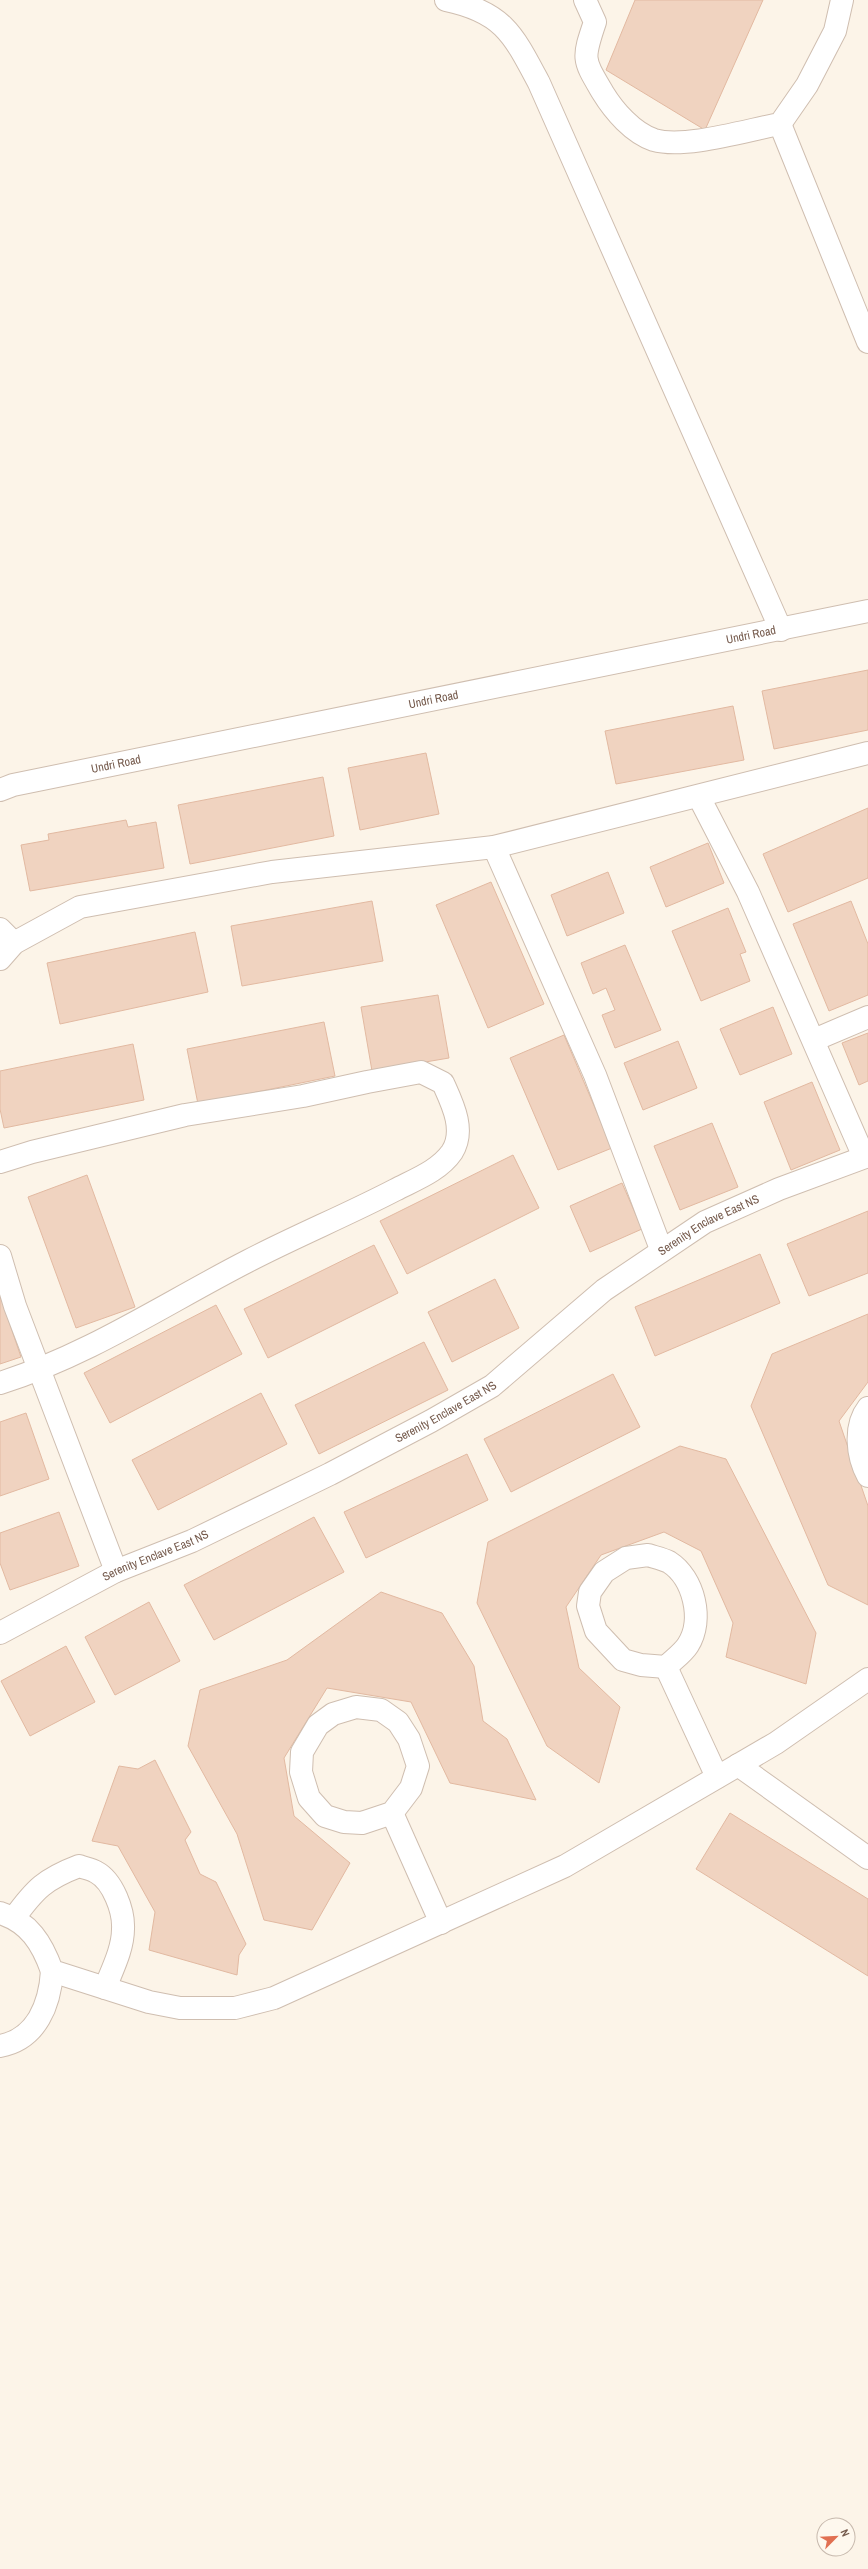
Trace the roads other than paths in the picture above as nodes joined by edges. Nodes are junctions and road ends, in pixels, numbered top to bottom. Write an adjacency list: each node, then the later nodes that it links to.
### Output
1 (446, 0): 7 (street)
2 (585, 0): 4 (street)
3 (842, 0): 4 (street)
4 (780, 124): 5 (street)
5 (868, 342)
6 (868, 611): 7 (street, Undri Road)
7 (781, 630): 9 (street, Undri Road)
8 (868, 753): 10 (street)
9 (0, 790)
10 (699, 797): 11 (street); 14 (street)
11 (494, 847): 12 (street); 17 (street)
12 (5, 944)
13 (868, 1017): 14 (street)
14 (814, 1040): 15 (street)
15 (866, 1156): 17 (street, Serenity Enclave East NS)
16 (0, 1162): 19 (street)
17 (661, 1249): 23 (street, Serenity Enclave East NS)
18 (0, 1256): 19 (street)
19 (41, 1370): 20 (street); 23 (street)
20 (0, 1383)
21 (868, 1408): 22 (street)
22 (868, 1476)
23 (116, 1572): 24 (street, Serenity Enclave East NS)
24 (0, 1633)
25 (666, 1667): 25 (street); 28 (street)
26 (868, 1679): 27 (street)
27 (738, 1766): 28 (street); 30 (street)
28 (717, 1777): 32 (street)
29 (392, 1813): 29 (street); 32 (street)
30 (868, 1858)
31 (7, 1916): 33 (street); 34 (street)
32 (442, 1923): 34 (street)
33 (52, 1971): 34 (street); 35 (street)
34 (105, 1988)
35 (0, 2046)

